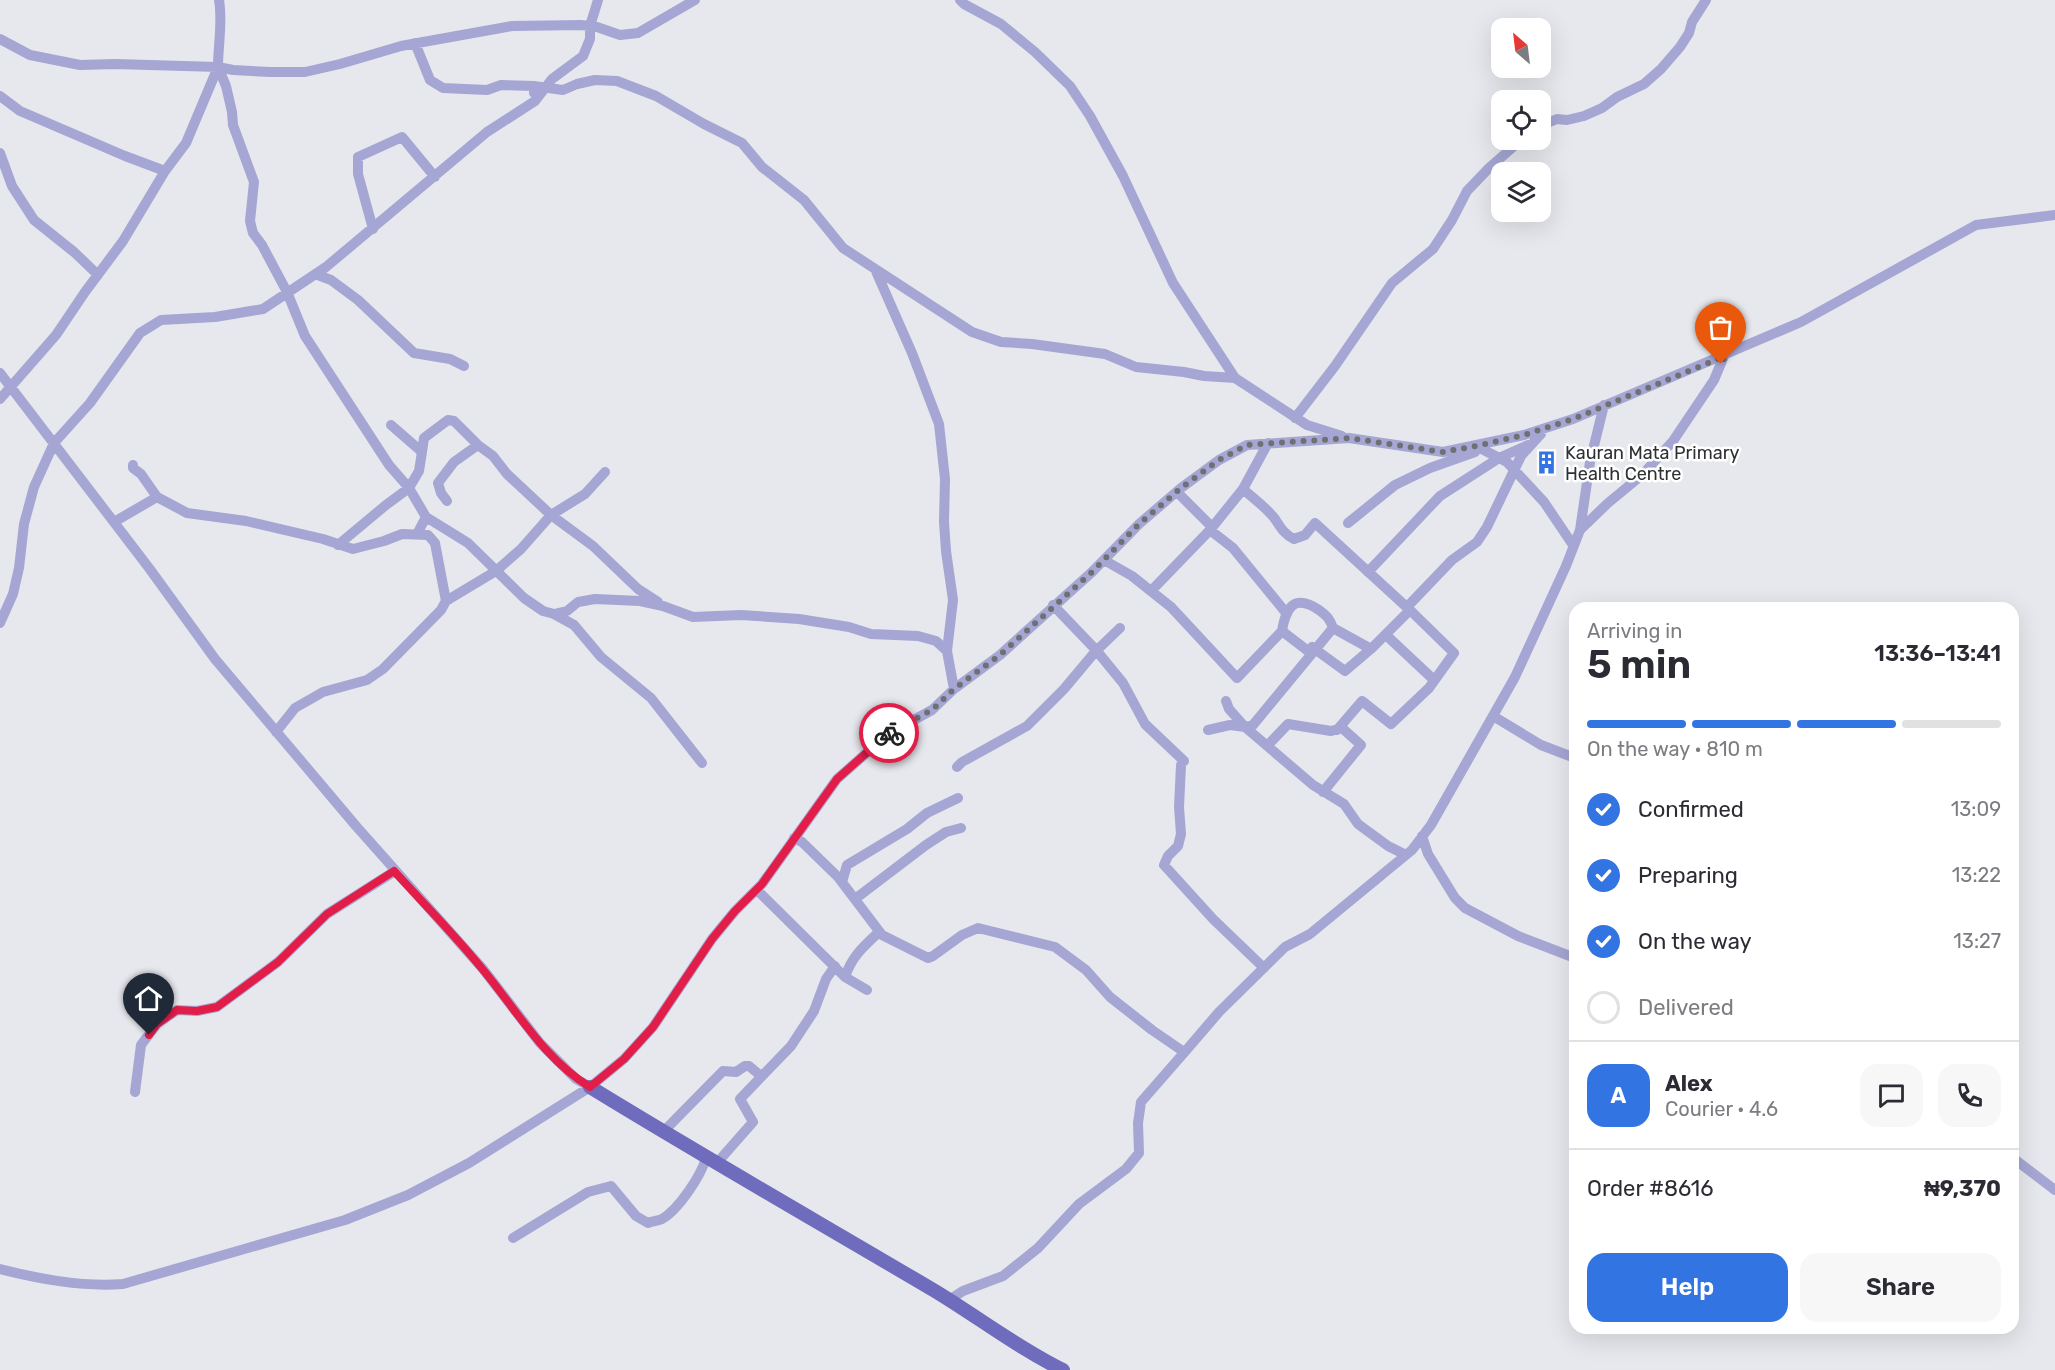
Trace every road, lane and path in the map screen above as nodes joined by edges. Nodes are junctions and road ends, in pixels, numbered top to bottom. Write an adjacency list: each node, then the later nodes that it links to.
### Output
1 (219, 0): 9 (street)
2 (598, 0): 6 (street)
3 (695, 0): 6 (street)
4 (960, 0): 26 (street)
5 (1707, 0): 12 (street)
6 (590, 26): 8 (street); 10 (street)
7 (0, 39): 9 (street)
8 (415, 43): 9 (street); 10 (street)
9 (219, 67): 15 (street); 22 (street)
10 (539, 88): 16 (street); 19 (street)
11 (0, 96): 15 (street)
12 (1551, 121)
13 (1508, 150): 30 (street)
14 (0, 153): 21 (street)
15 (165, 171): 21 (street)
16 (435, 177): 18 (street); 18 (street)
17 (2055, 215): 23 (street)
18 (373, 229): 20 (street)
19 (874, 268): 26 (street); 76 (street)
20 (315, 274): 22 (street); 24 (street)
21 (98, 275): 27 (street)
22 (287, 292): 35 (street); 44 (street)
23 (1725, 356): 29 (street); 54 (street)
24 (464, 366)
25 (0, 373): 27 (street)
26 (1234, 378): 30 (street)
27 (12, 388): 28 (street); 35 (street)
28 (0, 399)
29 (1604, 405): 32 (street); 54 (street)
30 (1295, 418): 33 (street)
31 (391, 425): 39 (street)
32 (1539, 430): 34 (street); 38 (street)
33 (1349, 438): 36 (street); 38 (street)
34 (1535, 442): 40 (street); 42 (street)
35 (54, 443): 51 (street); 68 (street)
36 (1268, 443): 45 (street); 46 (street)
37 (478, 445): 39 (street); 48 (street); 49 (street)
38 (1479, 448): 40 (street); 52 (street)
39 (422, 452): 44 (street)
40 (1499, 458): 42 (street); 60 (street)
41 (133, 465): 47 (street)
42 (1514, 470): 57 (street); 65 (street)
43 (604, 472): 49 (street)
44 (409, 488): 50 (street); 56 (street)
45 (1243, 489): 53 (street); 60 (street)
46 (1177, 492): 53 (street); 58 (street)
47 (157, 497): 51 (street); 56 (street)
48 (447, 501)
49 (551, 515): 59 (street); 64 (street)
50 (426, 517): 55 (street); 59 (street)
51 (114, 522): 84 (street)
52 (1348, 523)
53 (1211, 529): 61 (street); 67 (street)
54 (1580, 530): 57 (street)
55 (417, 534): 56 (street); 62 (street)
56 (338, 545)
57 (1573, 545): 80 (street)
58 (1104, 560): 61 (street); 63 (street)
59 (496, 571): 62 (street); 66 (street)
60 (1368, 572): 65 (street)
61 (1151, 591): 71 (street)
62 (446, 601): 84 (street)
63 (1053, 605): 75 (street); 78 (street)
64 (663, 606): 66 (street); 76 (street)
65 (1409, 610): 72 (street); 77 (street)
66 (554, 614): 87 (street)
67 (1287, 614): 70 (street); 71 (street)
68 (0, 623)
69 (1120, 628): 75 (street)
70 (1332, 628): 73 (street); 74 (street)
71 (1282, 631): 73 (street)
72 (1386, 635): 74 (street); 77 (street)
73 (1315, 648): 74 (street); 81 (street)
74 (1371, 649)
75 (1096, 650): 88 (street); 102 (street)
76 (947, 651): 78 (street)
77 (1434, 680): 83 (street)
78 (954, 689): 93 (street)
79 (1226, 701): 81 (street)
80 (1493, 716): 86 (street); 92 (street)
81 (1245, 727): 82 (street); 85 (street)
82 (1208, 730)
83 (1337, 730): 85 (street); 89 (street)
84 (276, 732): 95 (street)
85 (1267, 746): 89 (street)
86 (1569, 756)
87 (702, 763)
88 (957, 767)
89 (1323, 792): 94 (street)
90 (958, 798): 96 (street)
91 (961, 828): 98 (street)
92 (1422, 836): 94 (street); 100 (street)
93 (794, 838): 96 (street); 97 (street)
94 (1406, 855): 102 (street)
95 (394, 871): 107 (street); 108 (street)
96 (842, 882): 98 (street)
97 (757, 890): 101 (street); 107 (street)
98 (855, 899): 99 (street)
99 (879, 932): 103 (street); 105 (street)
100 (1569, 956)
101 (836, 966): 103 (street); 106 (street)
102 (1264, 968): 105 (street)
103 (845, 977): 104 (street)
104 (867, 990)
105 (1184, 1052): 115 (street)
106 (761, 1076): 109 (street); 110 (street)
107 (590, 1087): 109 (main road); 114 (street)
108 (135, 1092)
109 (663, 1132): 110 (main road)
110 (711, 1161): 113 (street); 115 (main road)
111 (2019, 1163): 112 (street)
112 (2055, 1190)
113 (513, 1238)
114 (0, 1269)
115 (949, 1300): 116 (main road)
116 (1063, 1370)

